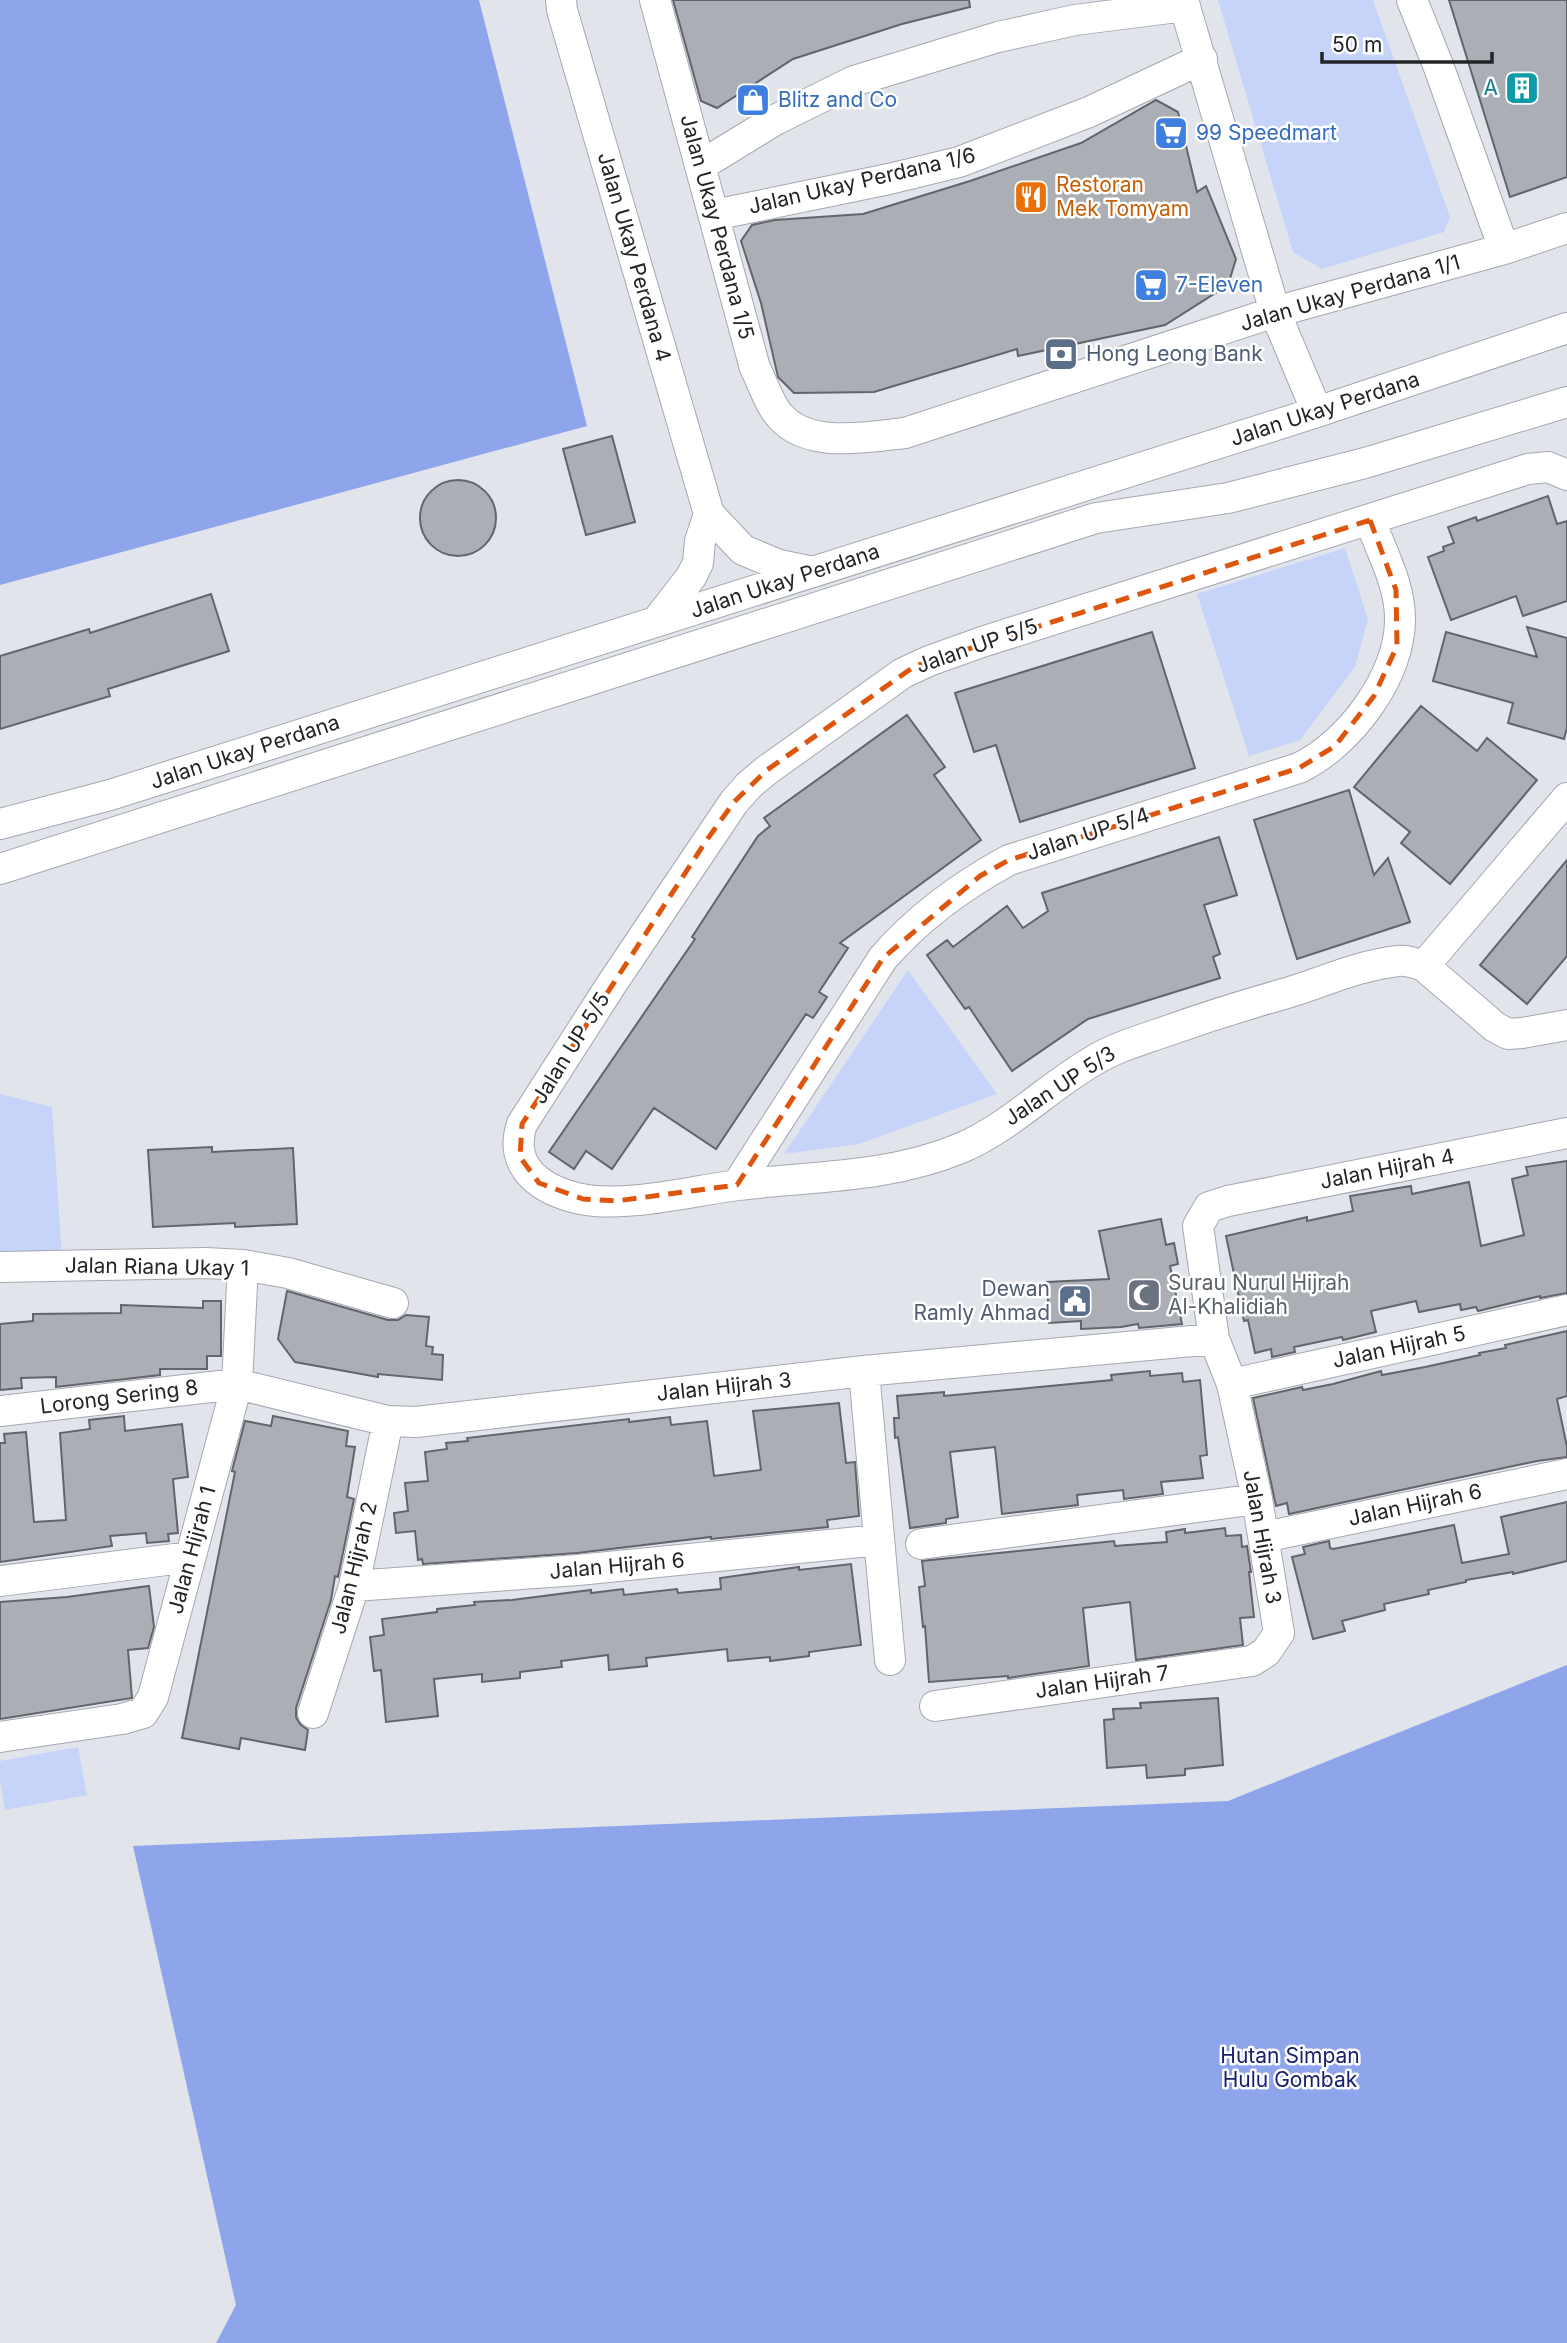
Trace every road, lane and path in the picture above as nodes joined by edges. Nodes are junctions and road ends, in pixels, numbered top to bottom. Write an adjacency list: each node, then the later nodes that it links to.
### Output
1 (561, 0): 16 (street, Jalan Ukay Perdana 4)
2 (655, 0): 6 (street, Jalan Ukay Perdana 1/5)
3 (1412, 0): 9 (street)
4 (1184, 3): 5 (street); 6 (street)
5 (1202, 59): 7 (street, Jalan Ukay Perdana 1/6); 10 (street)
6 (700, 166): 7 (street, Jalan Ukay Perdana 1/5)
7 (714, 215): 14 (street, Jalan Ukay Perdana 1/5)
8 (1567, 228): 9 (street, Jalan Ukay Perdana 1/1)
9 (1504, 249): 10 (street, Jalan Ukay Perdana 1/1)
10 (1275, 312): 13 (street); 14 (street, Jalan Ukay Perdana 1/1)
11 (1567, 328): 13 (street, Jalan Ukay Perdana)
12 (1567, 402): 22 (street, Jalan Ukay Perdana)
13 (1317, 412): 18 (street, Jalan Ukay Perdana)
14 (809, 436)
15 (1557, 471): 17 (street, Jalan UP 5/5)
16 (709, 514): 18 (street, Jalan Ukay Perdana 4); 19 (street)
17 (1370, 520): 26 (street, Jalan UP 5/5); 27 (street, Jalan UP 5/4)
18 (813, 572): 19 (street, Jalan Ukay Perdana)
19 (656, 622): 21 (street, Jalan Ukay Perdana)
20 (1567, 798): 23 (street)
21 (0, 824)
22 (0, 869)
23 (1424, 966): 24 (street); 27 (street, Jalan UP 5/3)
24 (1567, 1025)
25 (1567, 1133): 28 (street, Jalan Hijrah 4)
26 (526, 1168): 27 (street, Jalan UP 5/3)
27 (737, 1185)
28 (1209, 1207): 33 (street, Jalan Hijrah 3)
29 (243, 1265): 30 (street, Jalan Riana Ukay 1); 31 (street, Jalan Riana Ukay 1); 35 (street, Jalan Hijrah 1)
30 (0, 1266)
31 (393, 1303)
32 (1567, 1310): 36 (street, Jalan Hijrah 5)
33 (1214, 1339): 34 (street, Jalan Hijrah 3); 36 (street, Jalan Hijrah 3)
34 (864, 1371): 38 (street, Jalan Hijrah 3); 42 (street)
35 (237, 1384): 37 (street, Lorong Sering 8); 38 (street, Jalan Hijrah 3); 44 (street, Jalan Hijrah 1)
36 (1232, 1384): 40 (street, Jalan Hijrah 3)
37 (0, 1411)
38 (388, 1421): 46 (street, Jalan Hijrah 2)
39 (1567, 1474): 41 (street, Jalan Hijrah 6)
40 (1257, 1499): 41 (street, Jalan Hijrah 3); 43 (street)
41 (1264, 1537): 47 (street, Jalan Hijrah 3)
42 (879, 1540): 46 (street, Jalan Hijrah 6); 48 (street)
43 (921, 1545)
44 (190, 1557): 45 (street); 51 (street, Jalan Hijrah 1)
45 (0, 1581)
46 (354, 1586): 50 (street, Jalan Hijrah 2)
47 (1266, 1651): 49 (street, Jalan Hijrah 7)
48 (890, 1660)
49 (936, 1706)
50 (313, 1713)
51 (0, 1737)

